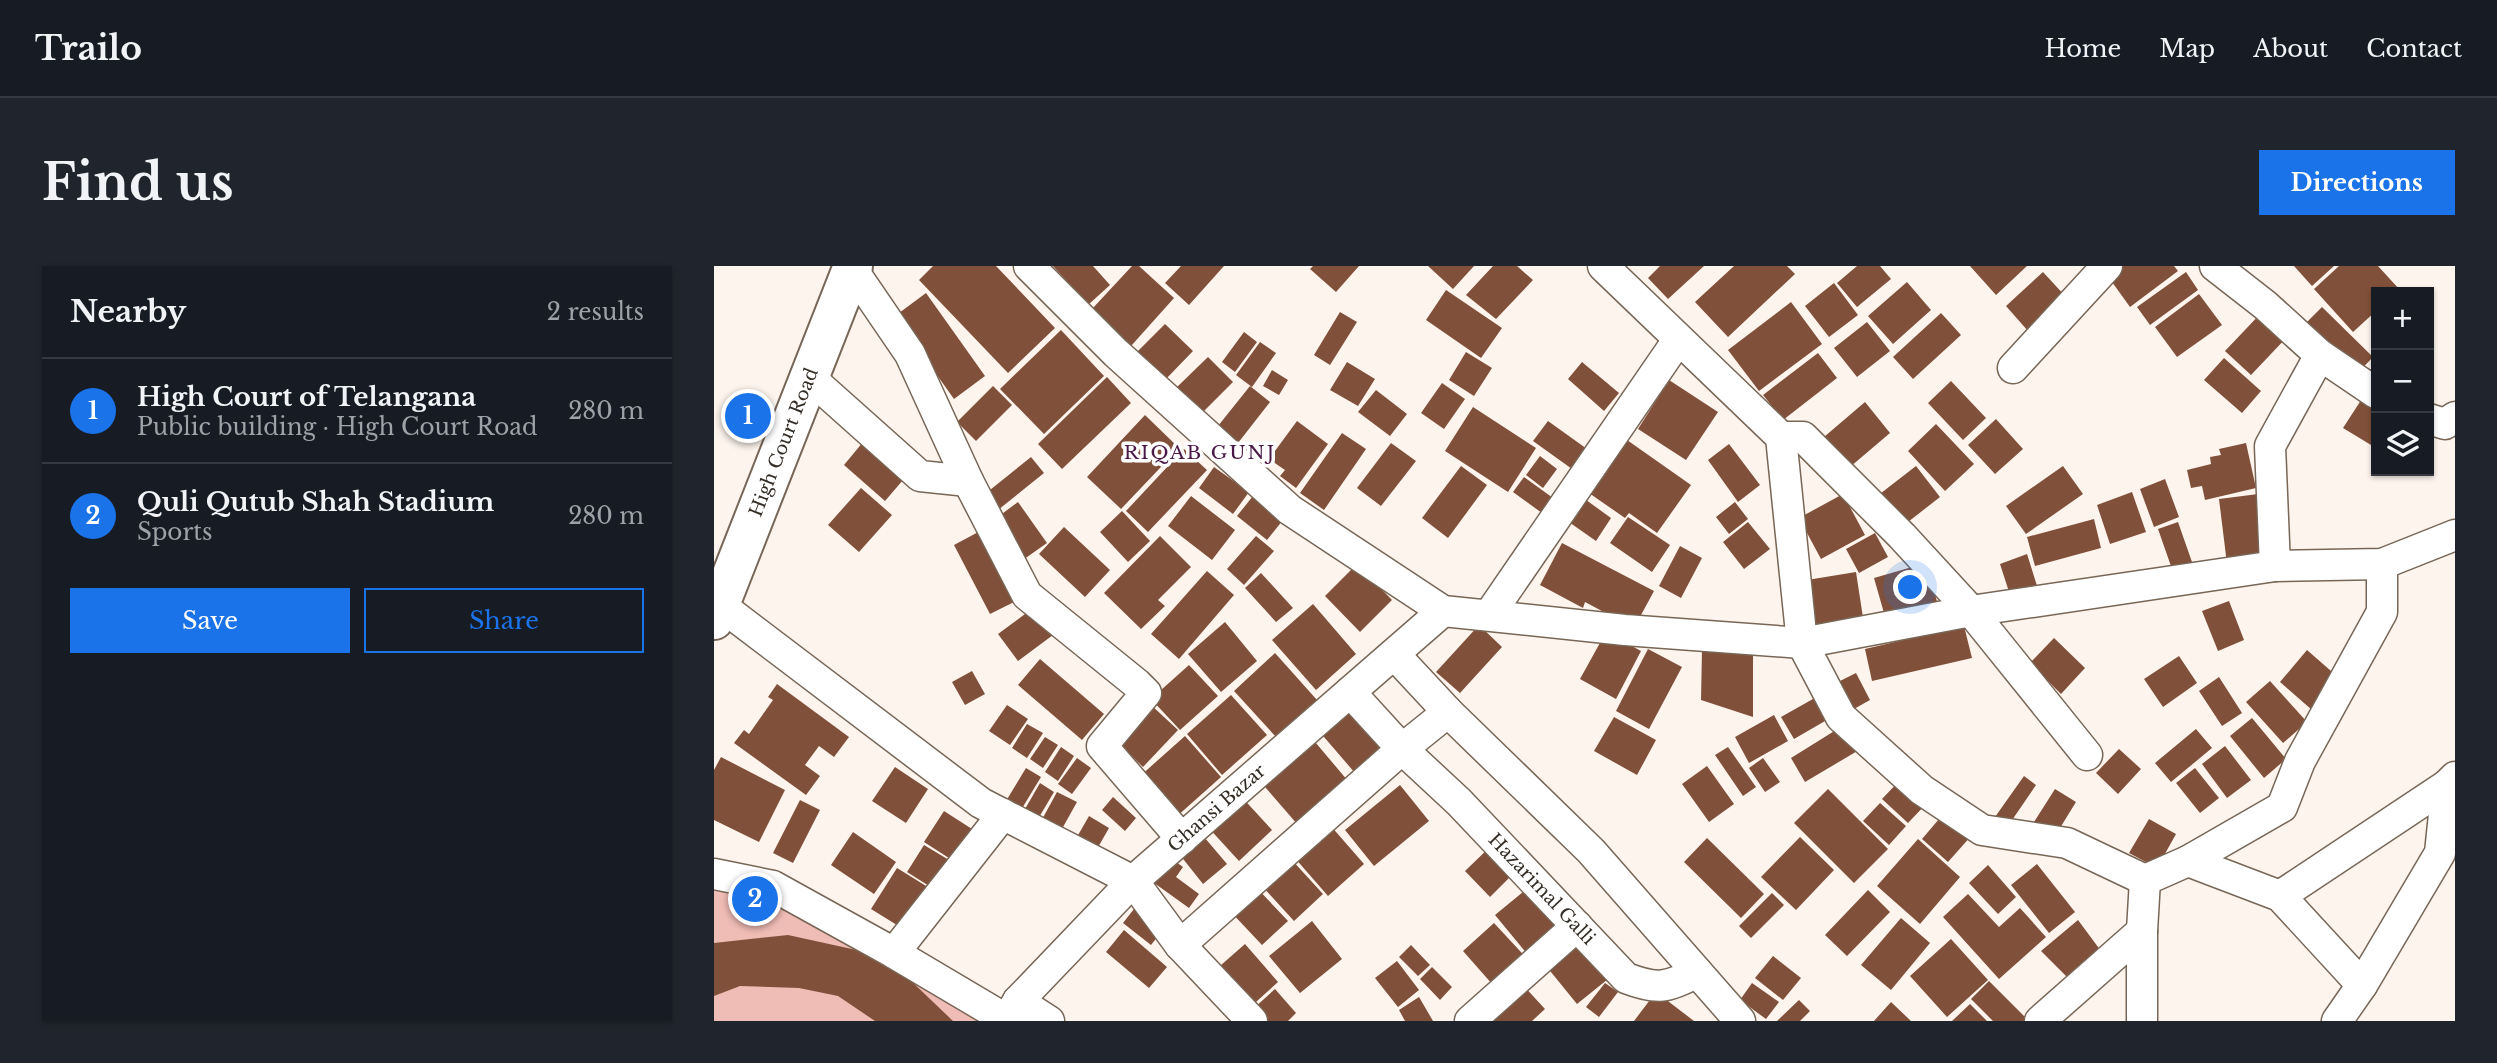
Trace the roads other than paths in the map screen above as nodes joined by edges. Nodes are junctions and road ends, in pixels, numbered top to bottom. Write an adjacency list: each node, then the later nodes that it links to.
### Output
1 (1029, 266): 18 (street)
2 (1602, 266): 6 (street)
3 (2106, 266): 8 (street)
4 (2216, 266): 7 (street)
5 (852, 268): 9 (highway, High Court Road); 14 (street)
6 (1678, 340): 13 (street); 21 (street)
7 (2320, 355): 10 (street); 17 (street)
8 (2013, 368)
9 (809, 377): 14 (street); 20 (highway, High Court Road)
10 (2371, 390)
11 (2455, 418): 12 (street)
12 (2434, 421)
13 (1781, 437): 19 (street); 22 (street)
14 (968, 481): 30 (street)
15 (2455, 536): 16 (street)
16 (2382, 564): 17 (street); 31 (street)
17 (2275, 566): 19 (street)
18 (1443, 611): 21 (street); 23 (street, Ghansi Bazar)
19 (1970, 611): 22 (street); 27 (street)
20 (717, 612): 29 (street)
21 (1489, 615): 22 (street)
22 (1802, 643): 33 (street)
23 (1394, 654): 24 (street, Ghansi Bazar); 25 (street)
24 (1350, 692): 26 (street, Hazarimal Galli); 30 (street, Ghansi Bazar)
25 (1448, 712): 26 (street); 40 (street)
26 (1402, 749): 36 (street, Hazarimal Galli); 38 (street)
27 (2087, 755)
28 (2451, 781): 35 (street); 41 (street)
29 (1003, 814): 34 (street); 39 (street)
30 (1182, 839): 34 (street, Ghansi Bazar)
31 (2188, 861): 33 (street); 35 (street)
32 (714, 874): 39 (street)
33 (2145, 880): 37 (street)
34 (1133, 881): 38 (street); 42 (street, Ghansi Bazar)
35 (2280, 896): 41 (street)
36 (1577, 926): 40 (street, Hazarimal Galli); 45 (street)
37 (2142, 931): 47 (street); 48 (street)
38 (1180, 945): 44 (street)
39 (894, 953): 42 (street)
40 (1697, 972): 46 (street)
41 (2362, 985): 49 (street)
42 (1011, 1014): 43 (street)
43 (1049, 1021)
44 (1252, 1021)
45 (1470, 1021)
46 (1740, 1021)
47 (2040, 1021)
48 (2142, 1021)
49 (2337, 1021)

